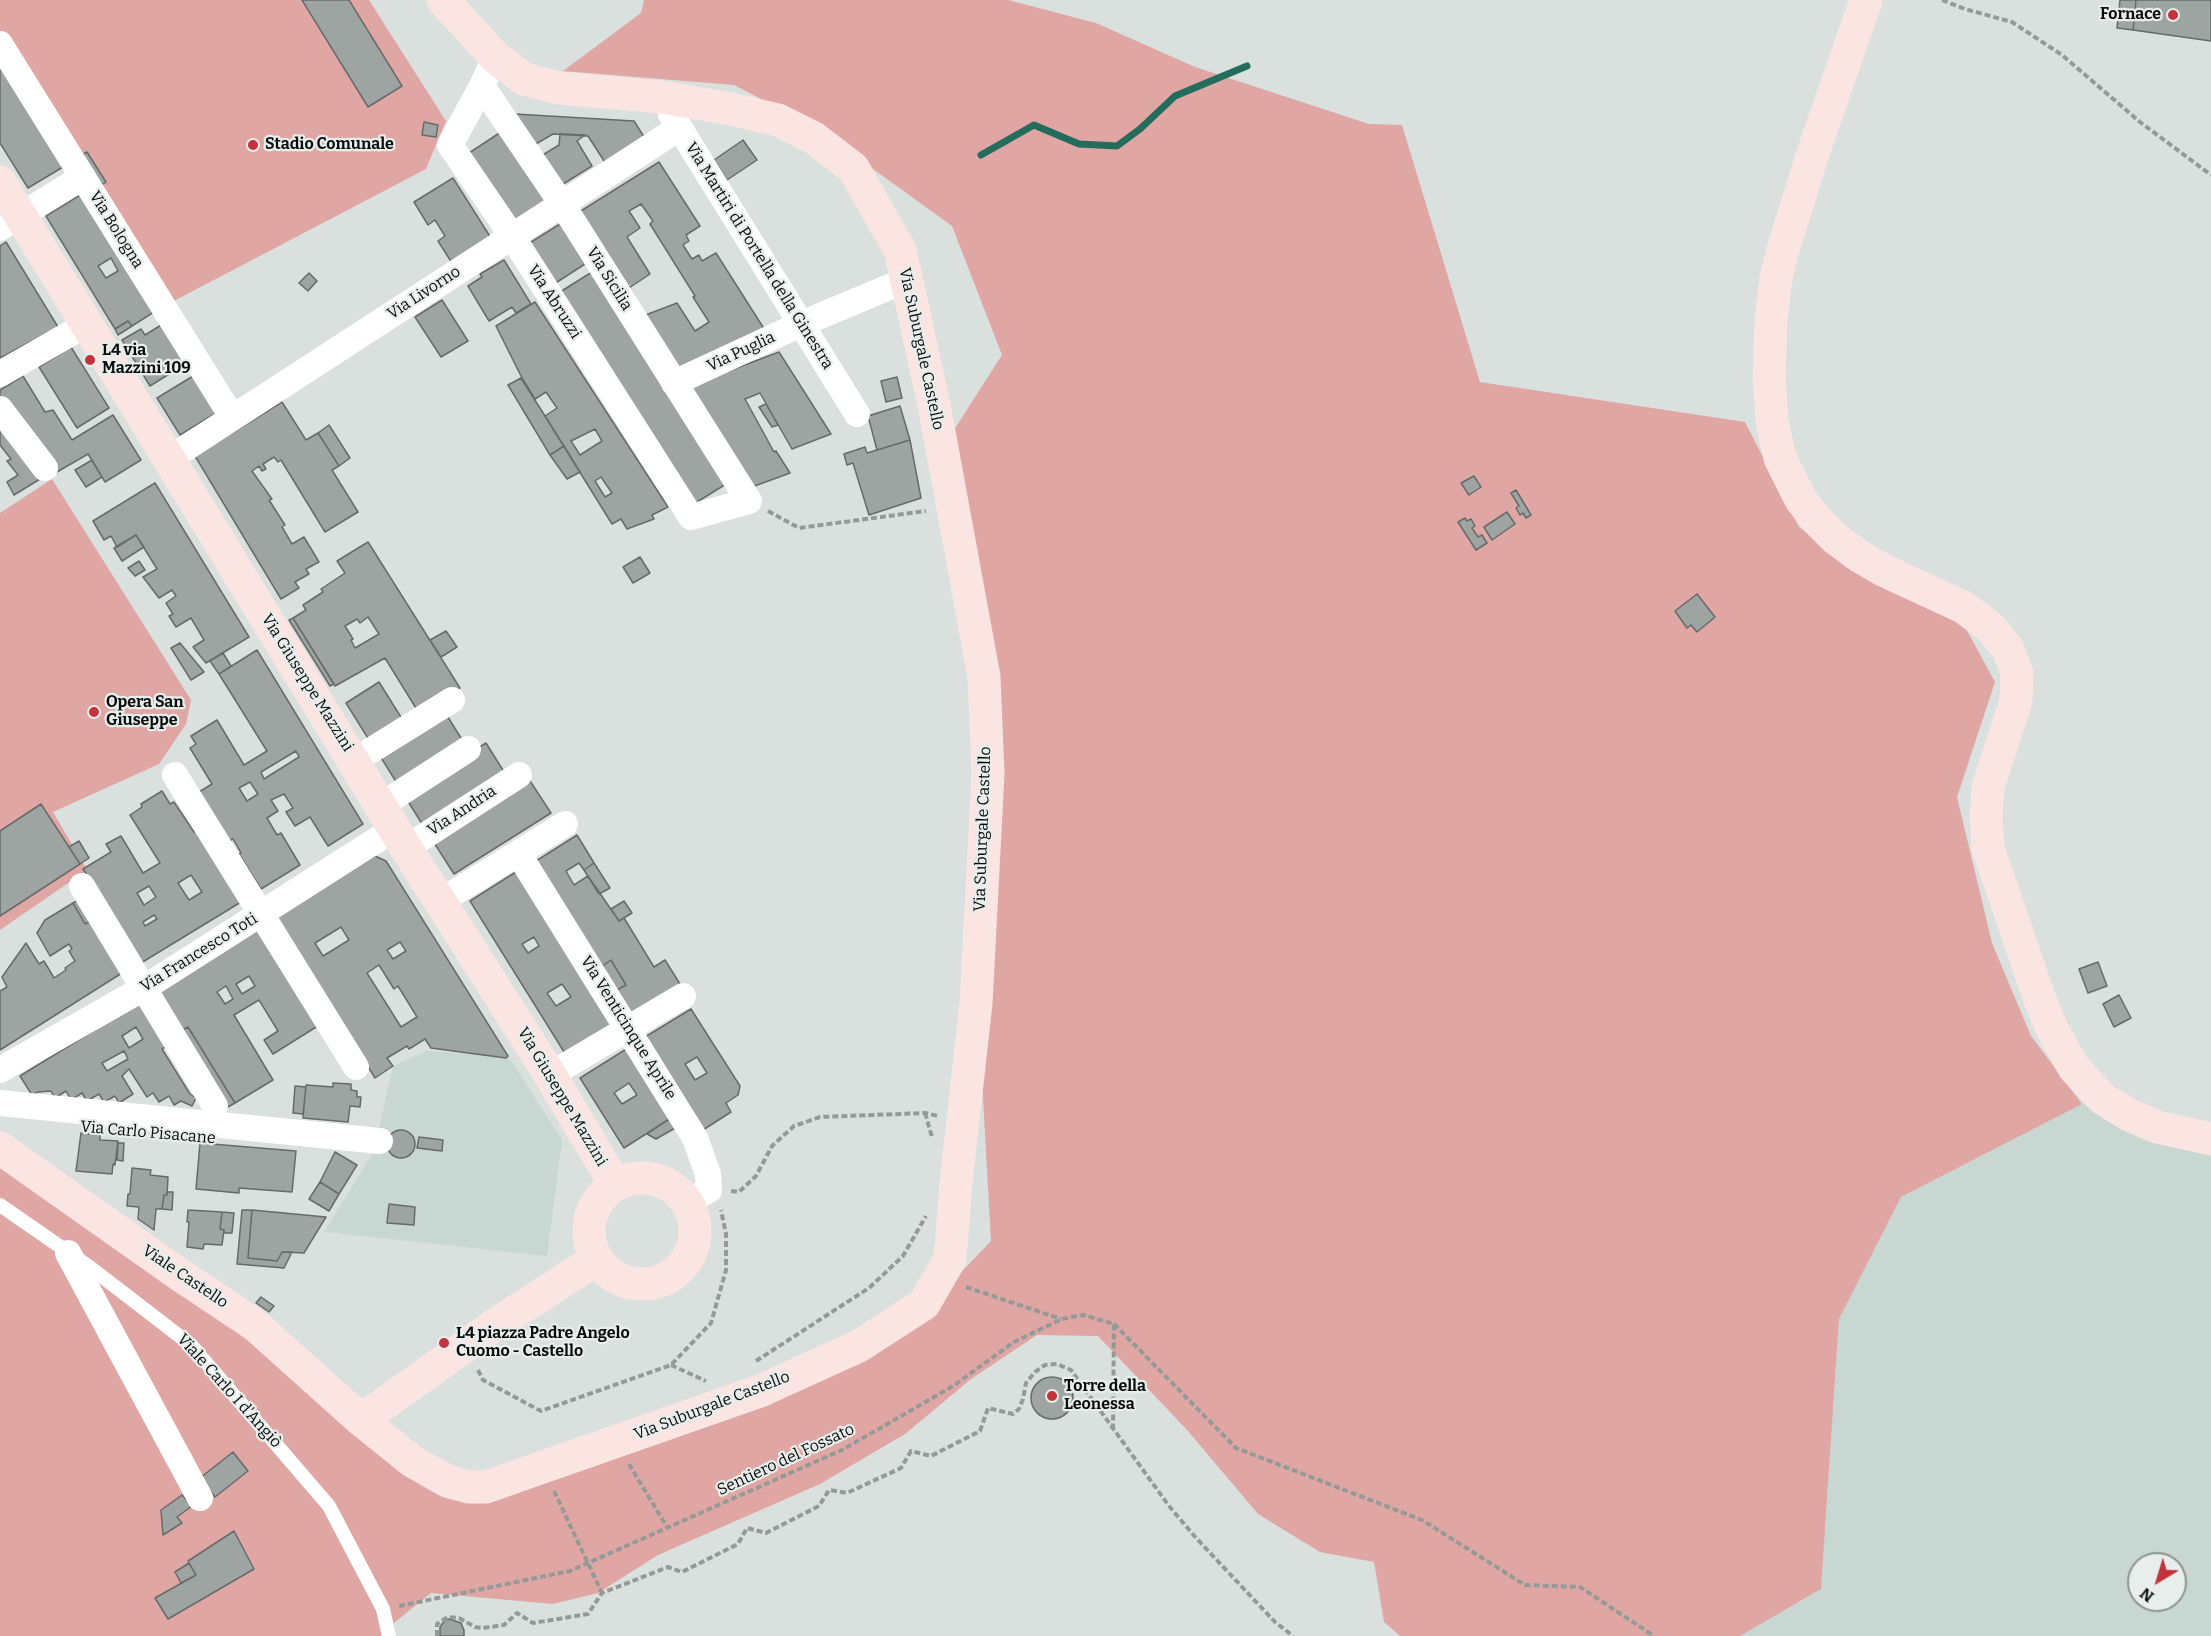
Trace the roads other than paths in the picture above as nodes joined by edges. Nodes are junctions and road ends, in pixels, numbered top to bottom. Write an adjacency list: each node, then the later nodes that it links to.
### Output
1 (443, 0): 4 (street, Via Suburgale Castello)
2 (1866, 0): 43 (street)
3 (0, 44): 7 (street, Via Bologna)
4 (488, 72): 5 (street, Via Suburgale Castello); 9 (street, Via Sicilia); 11 (street, Via Abruzzi)
5 (661, 97): 6 (street, Via Martiri di Portella della Ginestra); 12 (street, Via Suburgale Castello)
6 (679, 128): 9 (street, Via Livorno); 14 (street, Via Martiri di Portella della Ginestra)
7 (83, 177): 10 (street); 19 (street, Via Bologna)
8 (0, 182): 10 (street, Via Giuseppe Mazzini)
9 (562, 204): 11 (street, Via Livorno); 16 (street, Via Sicilia)
10 (10, 222): 13 (street, Via Giuseppe Mazzini)
11 (512, 236): 19 (street, Via Livorno); 22 (street, Via Abruzzi)
12 (906, 280): 14 (street, Via Puglia); 52 (street, Via Suburgale Castello)
13 (87, 324): 15 (street); 20 (street, Via Giuseppe Mazzini)
14 (801, 324): 16 (street, Via Puglia); 18 (street, Via Martiri di Portella della Ginestra)
15 (0, 374)
16 (674, 383): 22 (street, Via Sicilia)
17 (0, 409): 21 (street)
18 (857, 414)
19 (232, 417): 20 (street, Via Livorno)
20 (169, 459): 25 (street, Via Giuseppe Mazzini)
21 (45, 468)
22 (749, 501)
23 (452, 700): 25 (street)
24 (468, 749): 29 (street)
25 (354, 761): 29 (street, Via Giuseppe Mazzini)
26 (175, 775): 33 (street)
27 (519, 775): 29 (street, Via Andria)
28 (565, 824): 30 (street)
29 (393, 827): 32 (street, Via Giuseppe Mazzini); 33 (street, Via Francesco Toti)
30 (518, 853): 32 (street); 36 (street, Via Venticinque Aprile)
31 (82, 886): 34 (street)
32 (441, 902): 39 (street, Via Giuseppe Mazzini)
33 (263, 914): 34 (street, Via Francesco Toti); 37 (street)
34 (144, 988): 38 (street, Via Francesco Toti); 41 (street)
35 (683, 996): 36 (street)
36 (629, 1028): 39 (street); 48 (street, Via Venticinque Aprile)
37 (356, 1066)
38 (0, 1070)
39 (550, 1076): 47 (street, Via Giuseppe Mazzini)
40 (0, 1103): 44 (street)
41 (215, 1106)
42 (0, 1120): 45 (street, Via Carlo Pisacane)
43 (2211, 1139)
44 (380, 1141)
45 (297, 1145)
46 (0, 1148): 52 (street, Viale Castello)
47 (615, 1184): 48 (street); 51 (street)
48 (698, 1196): 51 (street)
49 (0, 1205): 50 (lane, Viale Carlo I d'Angiò)
50 (68, 1253): 53 (street); 54 (lane, Viale Carlo I d'Angiò)
51 (597, 1259): 52 (street)
52 (361, 1420)
53 (200, 1498)
54 (389, 1636)

